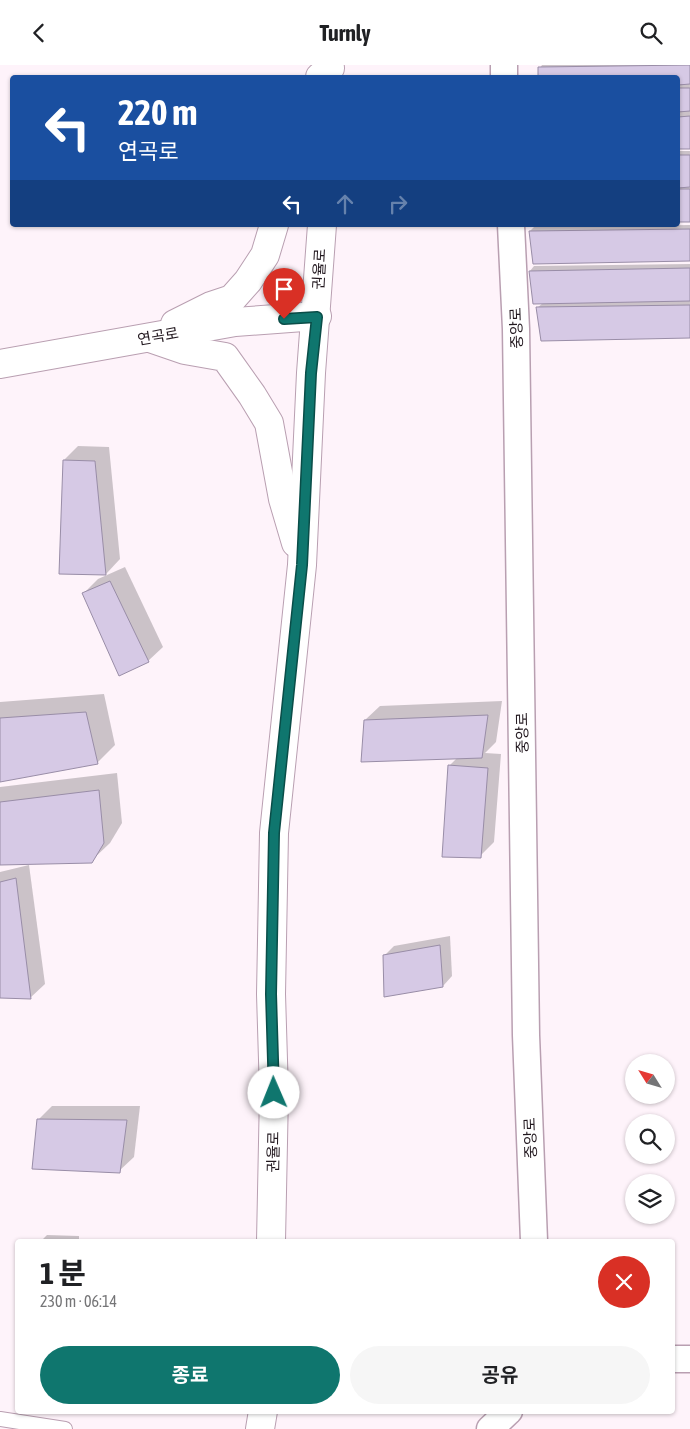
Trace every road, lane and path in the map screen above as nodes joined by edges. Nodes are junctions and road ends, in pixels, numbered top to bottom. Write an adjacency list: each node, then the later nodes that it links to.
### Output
1 (273, 227): 5 (main road)
2 (322, 227): 4 (main road, 권율로)
3 (511, 227): 9 (street, 중앙로)
4 (317, 317): 5 (main road, 연곡로); 7 (main road, 권율로)
5 (149, 337): 6 (main road, 연곡로); 7 (main road)
6 (0, 364)
7 (302, 565): 8 (main road, 권율로)
8 (271, 1239)
9 (534, 1239)
10 (675, 1359): 11 (street)
11 (690, 1359)
12 (262, 1414): 17 (main road)
13 (506, 1414): 18 (street)
14 (524, 1414): 19 (street)
15 (0, 1419): 16 (lane)
16 (65, 1429)
17 (260, 1429)
18 (490, 1429)
19 (521, 1429)

